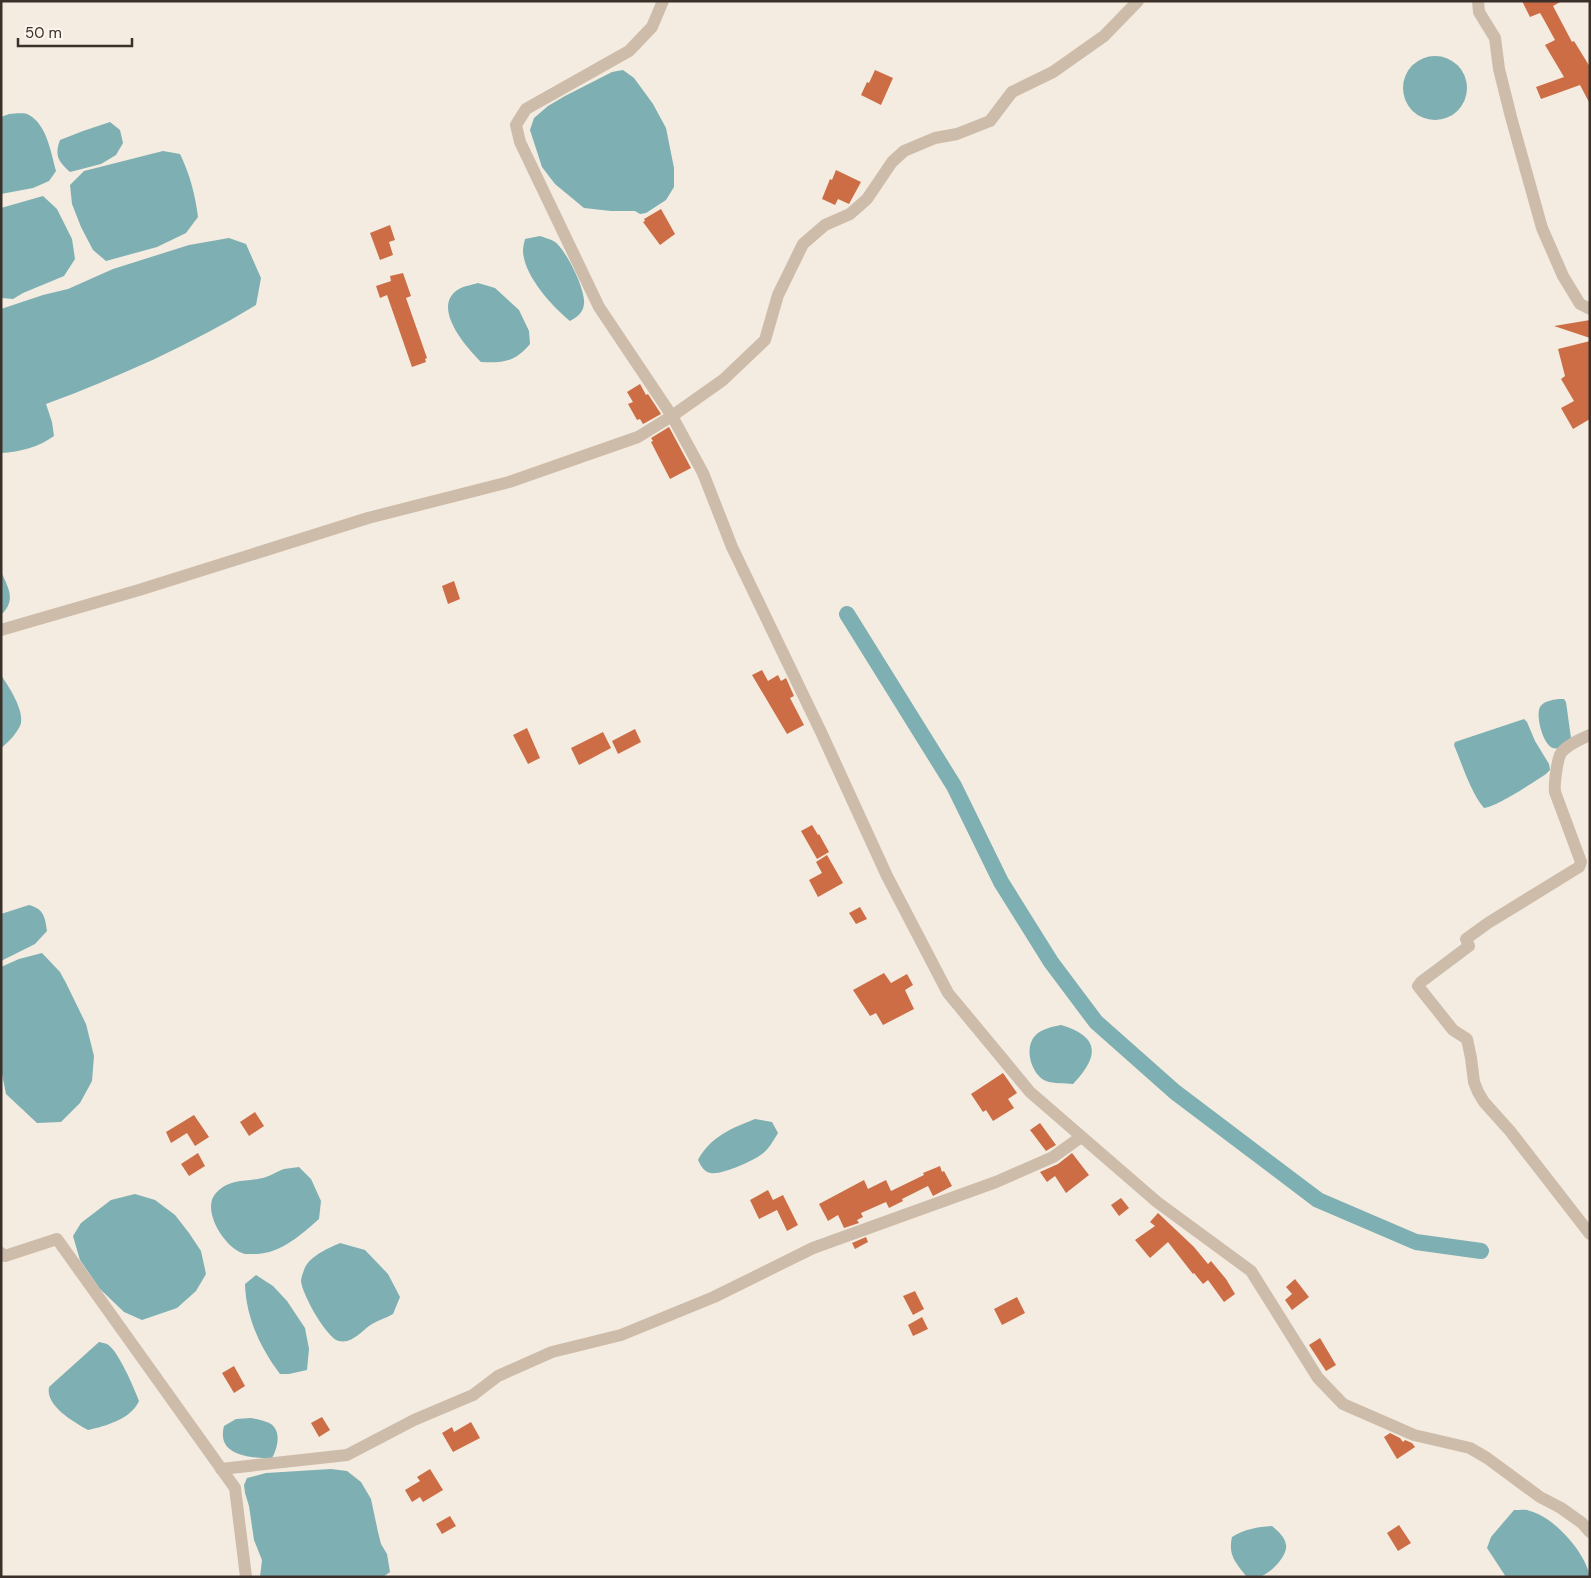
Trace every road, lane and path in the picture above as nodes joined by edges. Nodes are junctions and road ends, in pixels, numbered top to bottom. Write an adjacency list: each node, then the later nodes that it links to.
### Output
1 (663, 1): 5 (street)
2 (1138, 1): 5 (street)
3 (1478, 1): 4 (street)
4 (1590, 309)
5 (672, 416): 6 (street); 8 (street)
6 (1, 630)
7 (1590, 735): 9 (street)
8 (1081, 1136): 11 (street); 12 (street)
9 (1590, 1234)
10 (1, 1253): 11 (street)
11 (221, 1469): 13 (street)
12 (1590, 1532)
13 (246, 1577)

